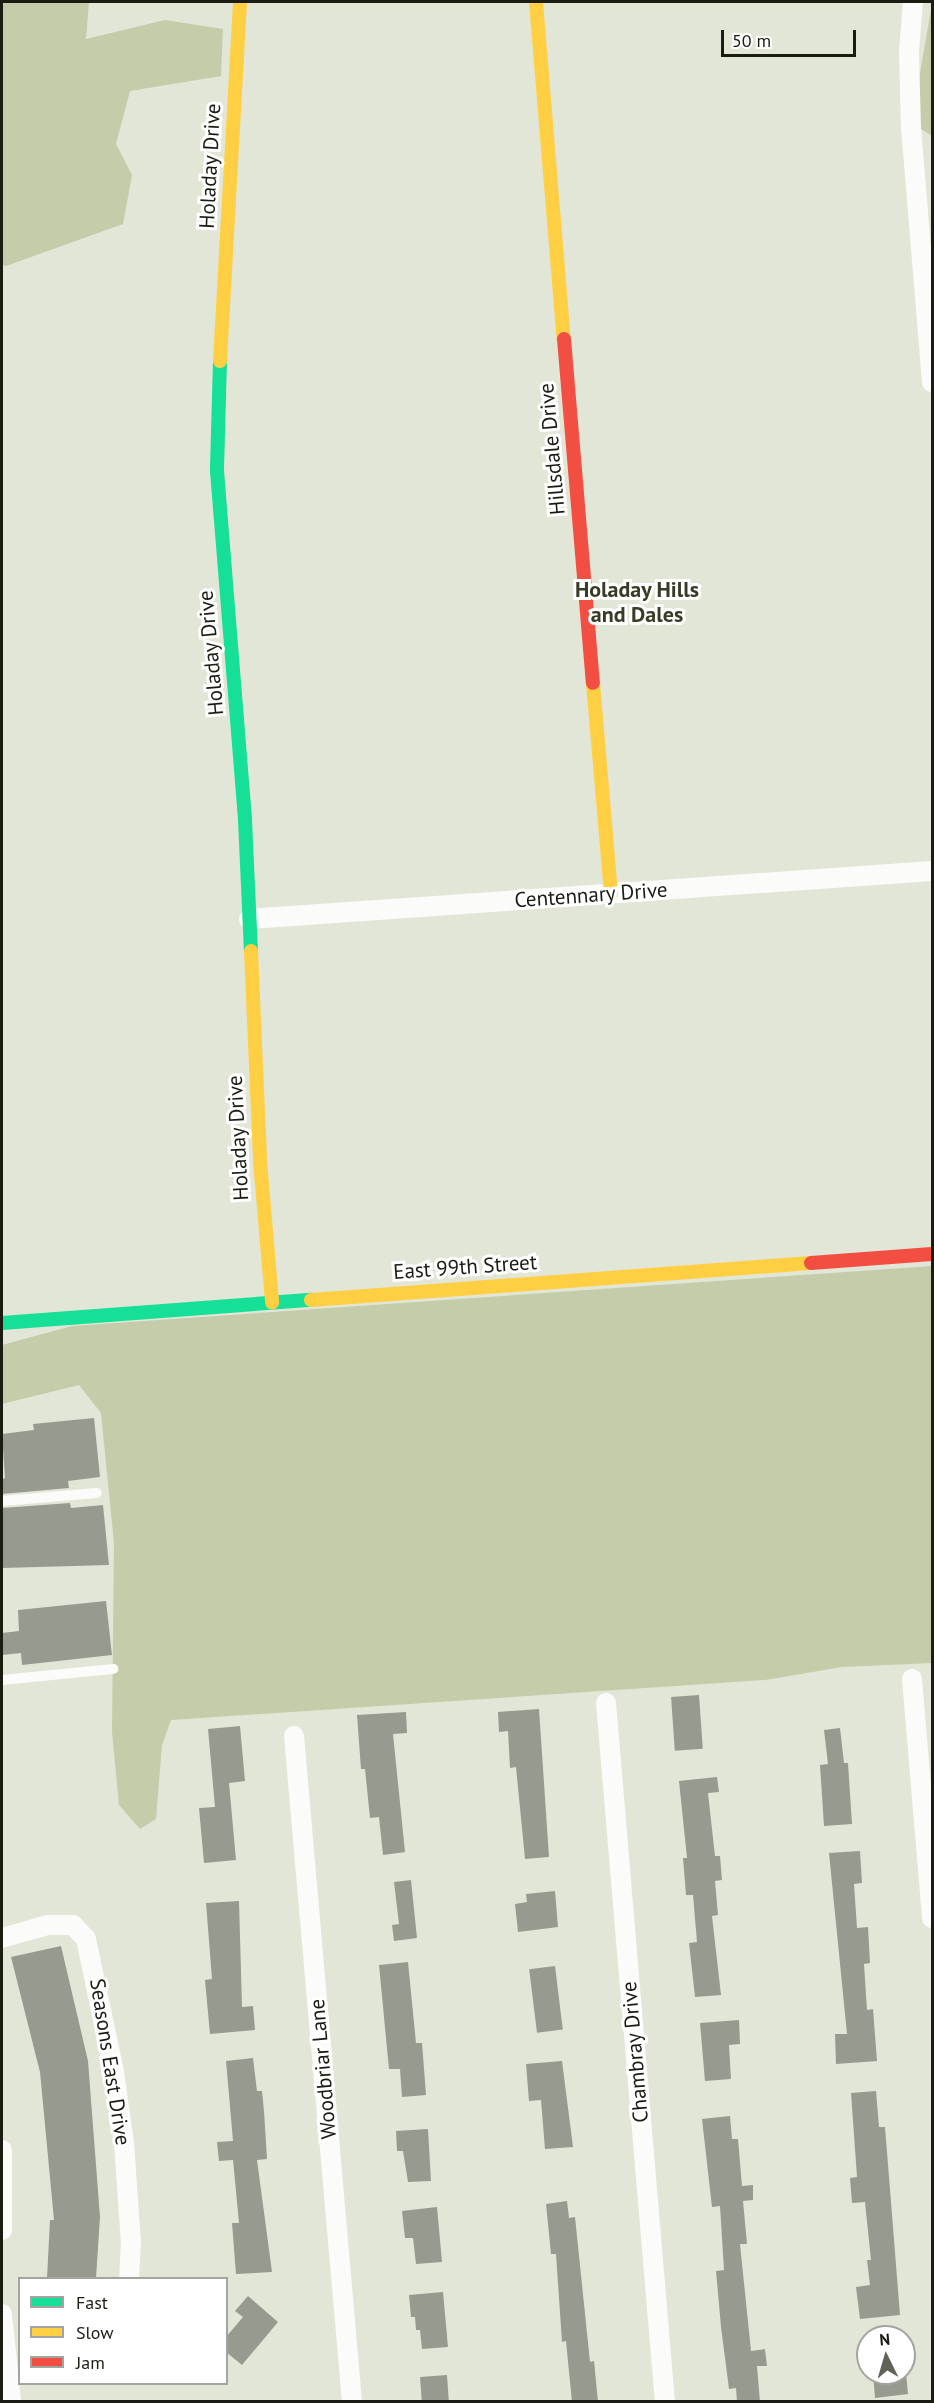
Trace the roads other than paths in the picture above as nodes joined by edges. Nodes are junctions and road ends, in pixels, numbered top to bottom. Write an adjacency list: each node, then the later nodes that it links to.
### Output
1 (240, 2): 7 (street, Holaday Drive)
2 (536, 2): 6 (street, Hillsdale Drive)
3 (913, 2): 4 (street)
4 (933, 382)
5 (933, 872): 6 (street, Centennary Drive)
6 (611, 893): 7 (street, Centennary Drive)
7 (249, 919): 9 (street, Holaday Drive)
8 (933, 1254): 9 (street, East 99th Street)
9 (272, 1302): 10 (street, East 99th Street)
10 (2, 1323)
11 (97, 1493): 12 (lane)
12 (2, 1502)
13 (113, 1669): 14 (lane)
14 (2, 1680)
15 (912, 1680): 18 (street)
16 (606, 1703): 27 (street, Chambray Drive)
17 (294, 1736): 26 (street, Woodbriar Lane)
18 (933, 1918)
19 (2, 1938): 22 (street, Seasons East Drive)
20 (2, 2150): 21 (street)
21 (2, 2230)
22 (129, 2277)
23 (2, 2314): 24 (street)
24 (9, 2358): 25 (street)
25 (11, 2401)
26 (352, 2402)
27 (665, 2402)

